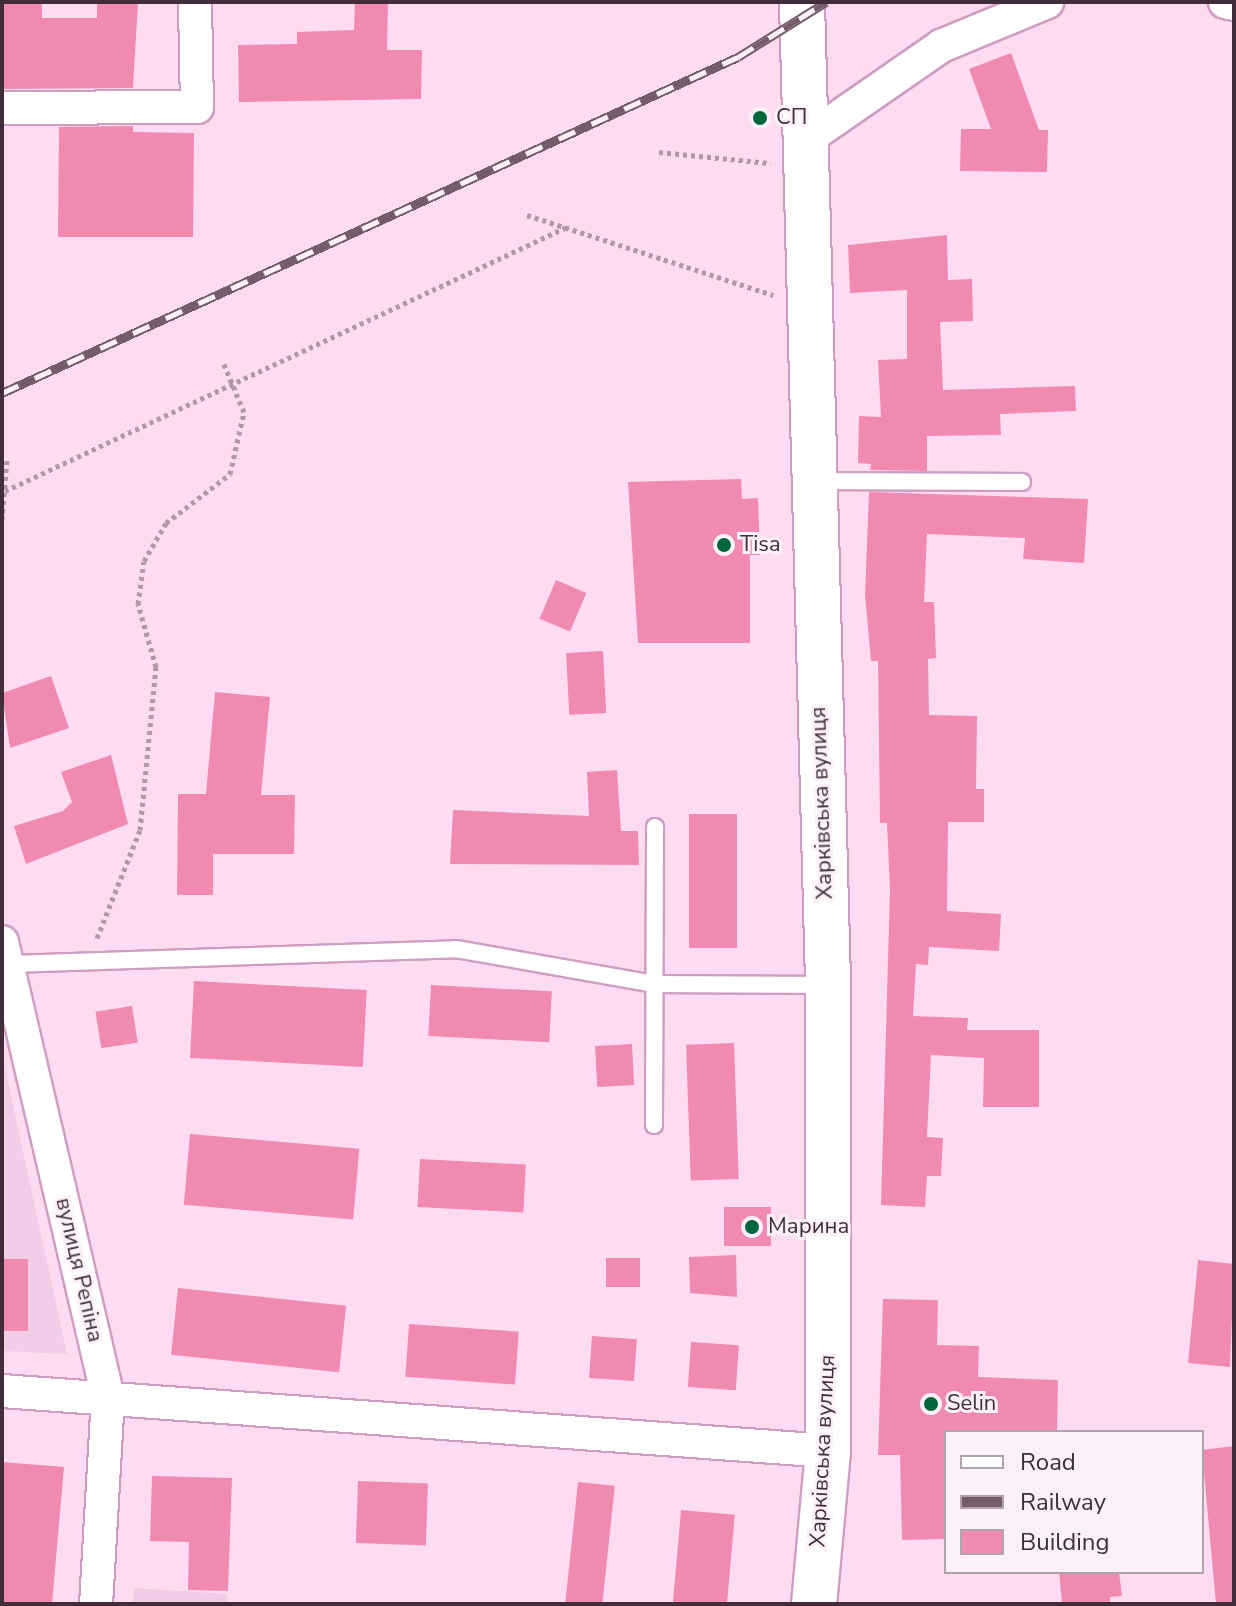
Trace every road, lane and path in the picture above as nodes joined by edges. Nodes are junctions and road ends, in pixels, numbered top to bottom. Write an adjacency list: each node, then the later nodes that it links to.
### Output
1 (195, 2): 6 (street)
2 (802, 2): 7 (street, Харківська вулиця)
3 (1047, 2): 7 (street)
4 (1225, 2): 5 (street)
5 (1234, 4)
6 (2, 108)
7 (804, 141): 8 (path); 11 (street, Харківська вулиця)
8 (659, 152)
9 (527, 215): 10 (path)
10 (569, 226): 11 (path); 13 (path)
11 (807, 306): 15 (street, Харківська вулиця)
12 (223, 362): 13 (path)
13 (235, 385): 17 (path); 21 (path)
14 (7, 459): 17 (path)
15 (812, 481): 16 (lane); 23 (street, Харківська вулиця)
16 (1022, 482)
17 (5, 491): 18 (path)
18 (2, 520)
19 (655, 827): 22 (lane)
20 (6, 953): 21 (lane); 26 (street, вулиця Репіна)
21 (87, 961): 22 (lane)
22 (655, 984): 23 (lane); 24 (lane)
23 (828, 985): 27 (street, Харківська вулиця)
24 (654, 1125)
25 (2, 1391): 26 (street)
26 (108, 1397): 27 (street); 28 (street, вулиця Репіна)
27 (828, 1451): 29 (street, Харківська вулиця)
28 (96, 1604)
29 (814, 1604)

